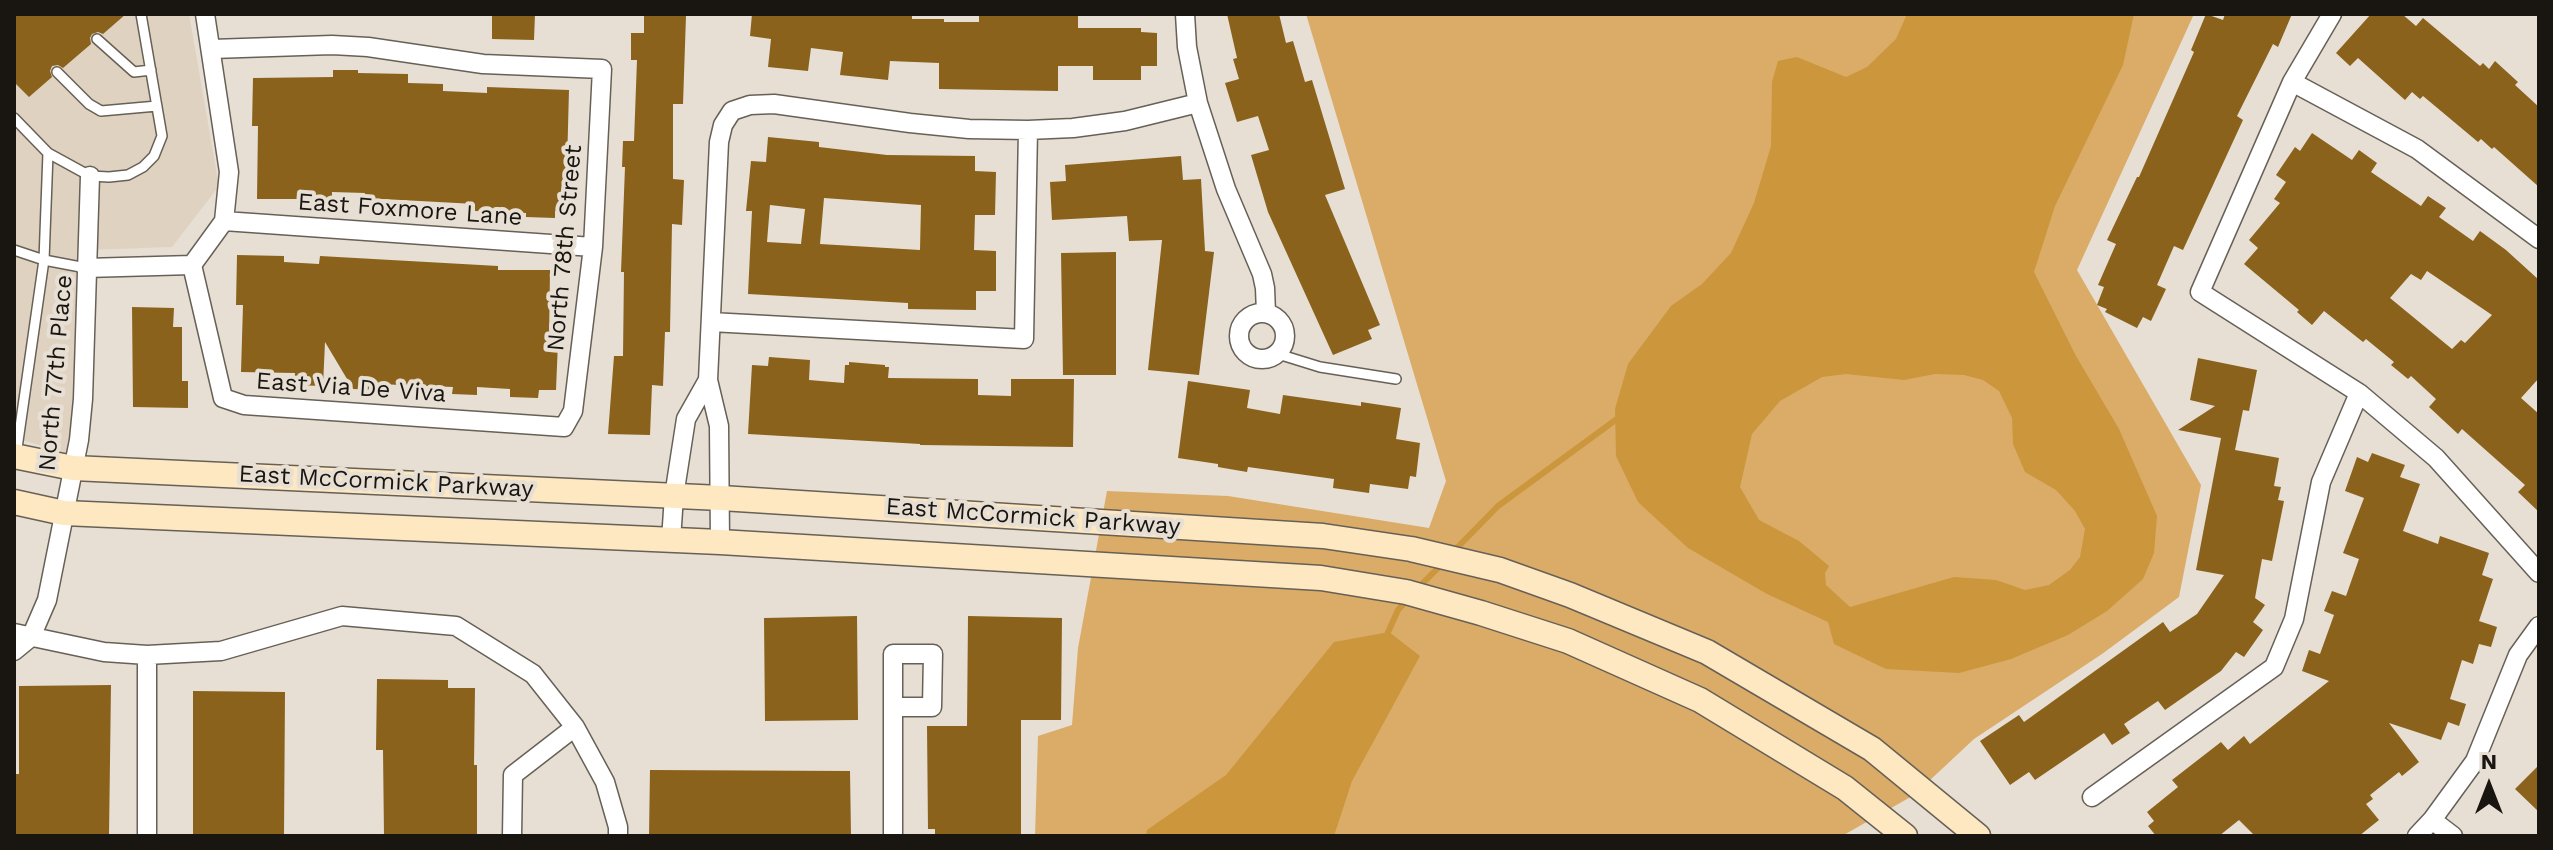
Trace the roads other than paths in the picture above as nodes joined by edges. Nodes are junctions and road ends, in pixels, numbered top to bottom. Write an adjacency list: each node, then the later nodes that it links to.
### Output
1 (141, 14): 7 (lane)
2 (205, 14): 6 (street)
3 (1185, 14): 10 (street)
4 (2332, 14): 9 (street)
5 (97, 39): 7 (lane)
6 (212, 49): 16 (street); 18 (street, North 78th Street)
7 (151, 70): 11 (lane)
8 (57, 72): 11 (lane)
9 (2292, 82): 17 (street); 28 (street)
10 (1198, 103): 13 (street); 23 (street)
11 (157, 106): 15 (lane)
12 (14, 118): 14 (lane)
13 (1028, 130): 24 (street); 24 (street)
14 (48, 153): 15 (lane); 20 (lane)
15 (90, 176): 22 (street)
16 (224, 221): 18 (street, East Foxmore Lane); 21 (street)
17 (2539, 239)
18 (593, 247): 29 (street, North 78th Street)
19 (14, 250): 20 (lane)
20 (44, 260): 22 (lane); 30 (lane)
21 (192, 265): 22 (street, North 77th Place); 29 (street, East Via De Viva)
22 (86, 268): 31 (street, North 77th Place)
23 (1266, 313): 25 (street); 25 (street)
24 (711, 322): 27 (street)
25 (1278, 354): 26 (lane)
26 (1396, 379)
27 (708, 380): 32 (street); 33 (street)
28 (2359, 393): 38 (street); 45 (street)
29 (564, 427)
30 (15, 459): 31 (main road, East McCormick Parkway)
31 (73, 468): 32 (main road, East McCormick Parkway); 35 (street, North 77th Place)
32 (674, 496): 33 (main road, East McCormick Parkway); 36 (street)
33 (721, 498): 37 (street); 52 (main road, East McCormick Parkway)
34 (14, 502): 35 (main road, East McCormick Parkway)
35 (64, 513): 36 (main road, East McCormick Parkway); 40 (street, North 77th Place)
36 (671, 540): 37 (main road, East McCormick Parkway)
37 (720, 542): 51 (main road, East McCormick Parkway)
38 (2539, 573)
39 (2539, 626): 46 (street)
40 (22, 635): 41 (street); 42 (street)
41 (14, 651)
42 (147, 655): 44 (street); 47 (street)
43 (893, 707): 50 (street)
44 (575, 727): 48 (street); 49 (street)
45 (2092, 797)
46 (2432, 820): 53 (street); 54 (street)
47 (147, 836)
48 (512, 836)
49 (618, 836)
50 (893, 836)
51 (1905, 836)
52 (1978, 836)
53 (2417, 836)
54 (2453, 836)

